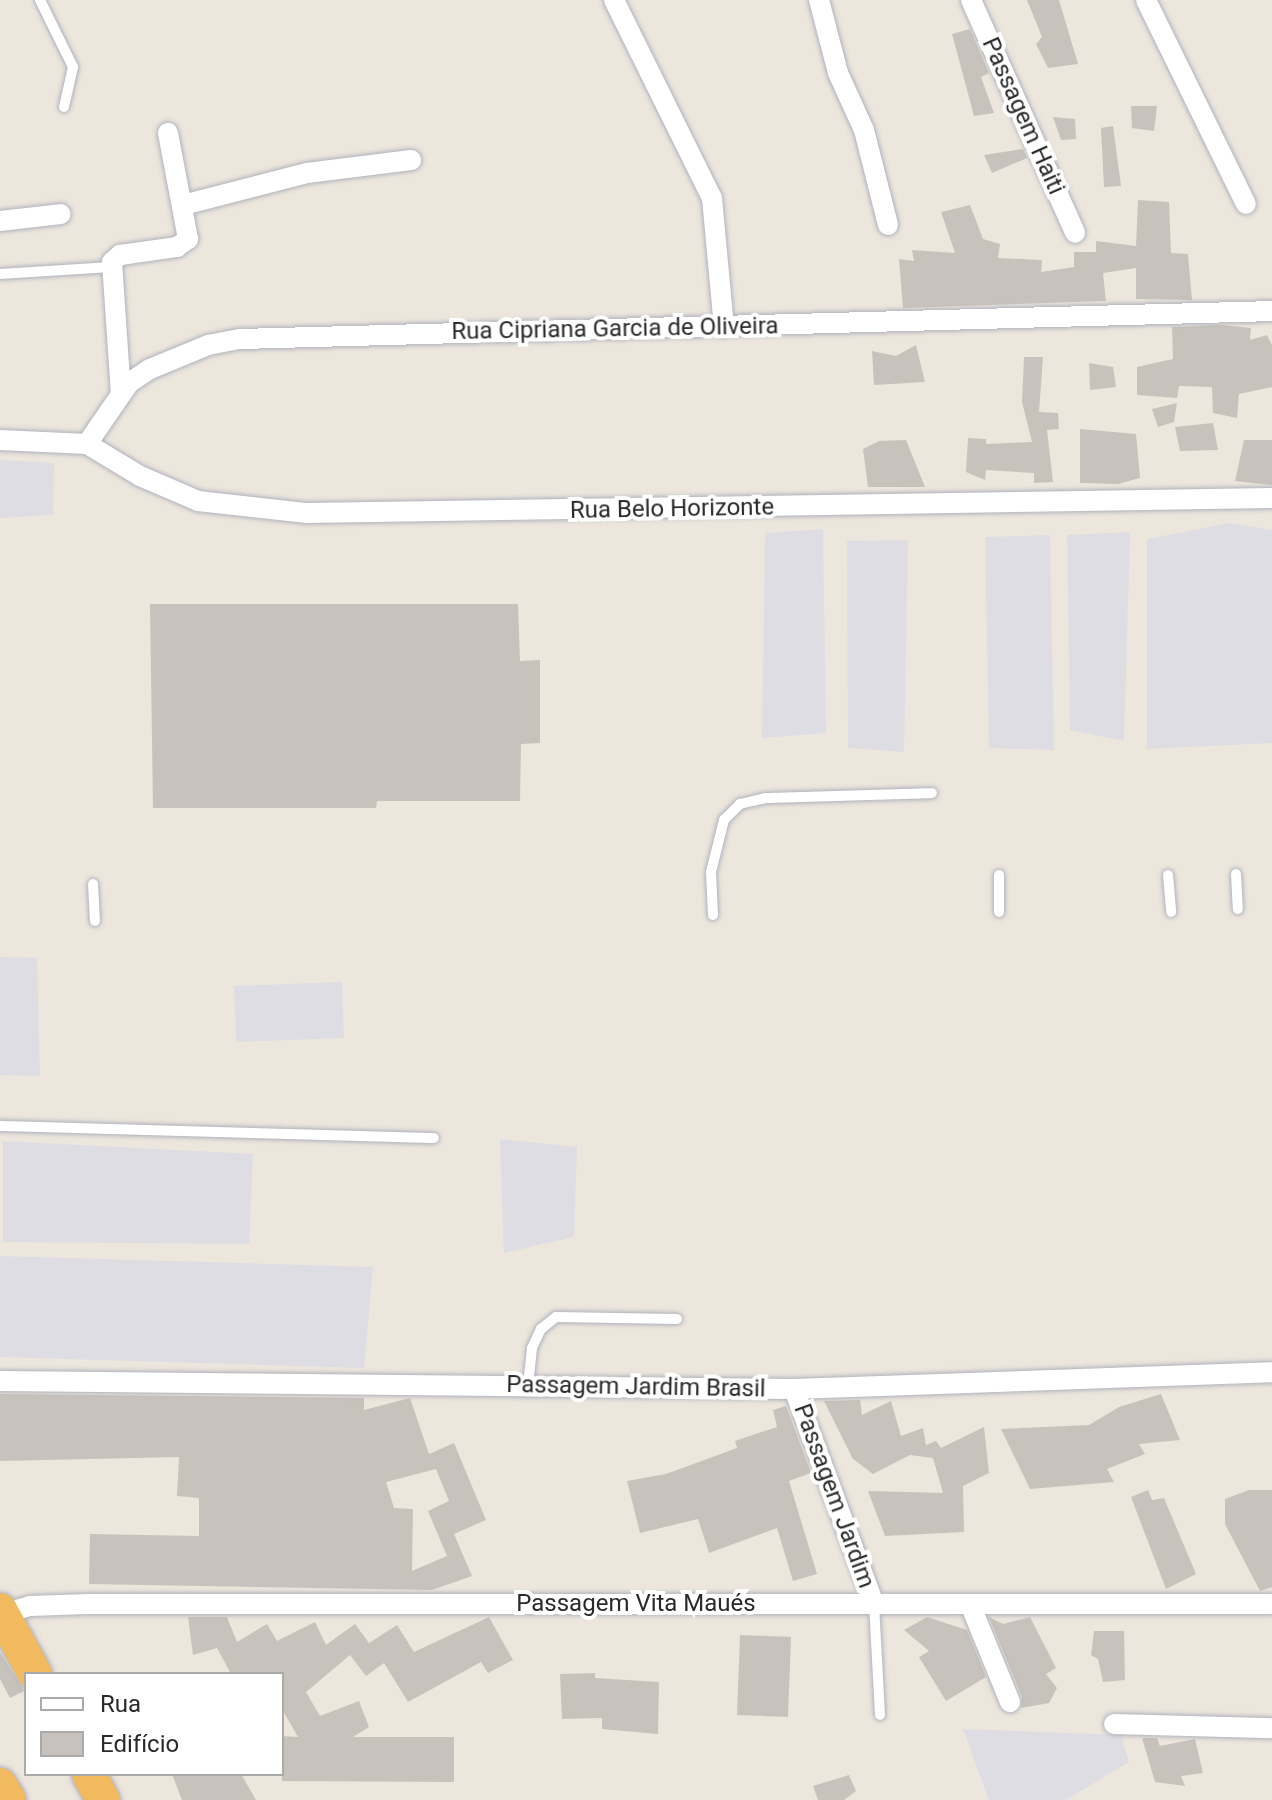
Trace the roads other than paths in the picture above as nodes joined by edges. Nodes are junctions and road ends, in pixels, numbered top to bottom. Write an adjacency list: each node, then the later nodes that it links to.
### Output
1 (40, 0): 6 (lane)
2 (614, 0): 18 (street)
3 (819, 0): 13 (street)
4 (971, 0): 14 (street, Passagem Haiti)
5 (1146, 0): 9 (street)
6 (64, 107)
7 (168, 133): 10 (street)
8 (411, 160): 10 (street)
9 (1246, 204)
10 (183, 205): 15 (street)
11 (61, 214): 12 (street)
12 (0, 221)
13 (888, 225)
14 (1075, 233)
15 (111, 267): 16 (lane); 19 (street)
16 (0, 274)
17 (1272, 311): 18 (street, Rua Cipriana Garcia de Oliveira)
18 (724, 327): 19 (street, Rua Cipriana Garcia de Oliveira)
19 (121, 394): 21 (street, Rua Cipriana Garcia de Oliveira)
20 (0, 440): 21 (street)
21 (87, 444): 22 (street, Rua Belo Horizonte)
22 (1272, 498)
23 (932, 793): 31 (lane)
24 (1236, 874): 28 (lane)
25 (999, 875): 29 (lane)
26 (1168, 875): 30 (lane)
27 (93, 884): 32 (lane)
28 (1238, 909)
29 (999, 912)
30 (1171, 912)
31 (713, 915)
32 (95, 921)
33 (0, 1126): 34 (lane)
34 (434, 1138)
35 (677, 1319): 38 (lane)
36 (1272, 1372): 39 (street, Passagem Jardim Brasil)
37 (0, 1381): 38 (street, Passagem Jardim Brasil)
38 (528, 1386): 39 (street, Passagem Jardim Brasil)
39 (794, 1389): 40 (street, Passagem Jardim)
40 (874, 1604): 41 (street, Passagem Vita Maués); 43 (street, Passagem Vita Maués); 46 (lane)
41 (970, 1604): 42 (street, Passagem Vita Maués); 45 (street)
42 (1272, 1604)
43 (1, 1612): 44 (highway)
44 (34, 1672)
45 (1010, 1702)
46 (880, 1715)
47 (1114, 1724): 48 (street)
48 (1272, 1728)
49 (90, 1776): 52 (highway)
50 (0, 1785): 51 (highway)
51 (9, 1800)
52 (103, 1800)

